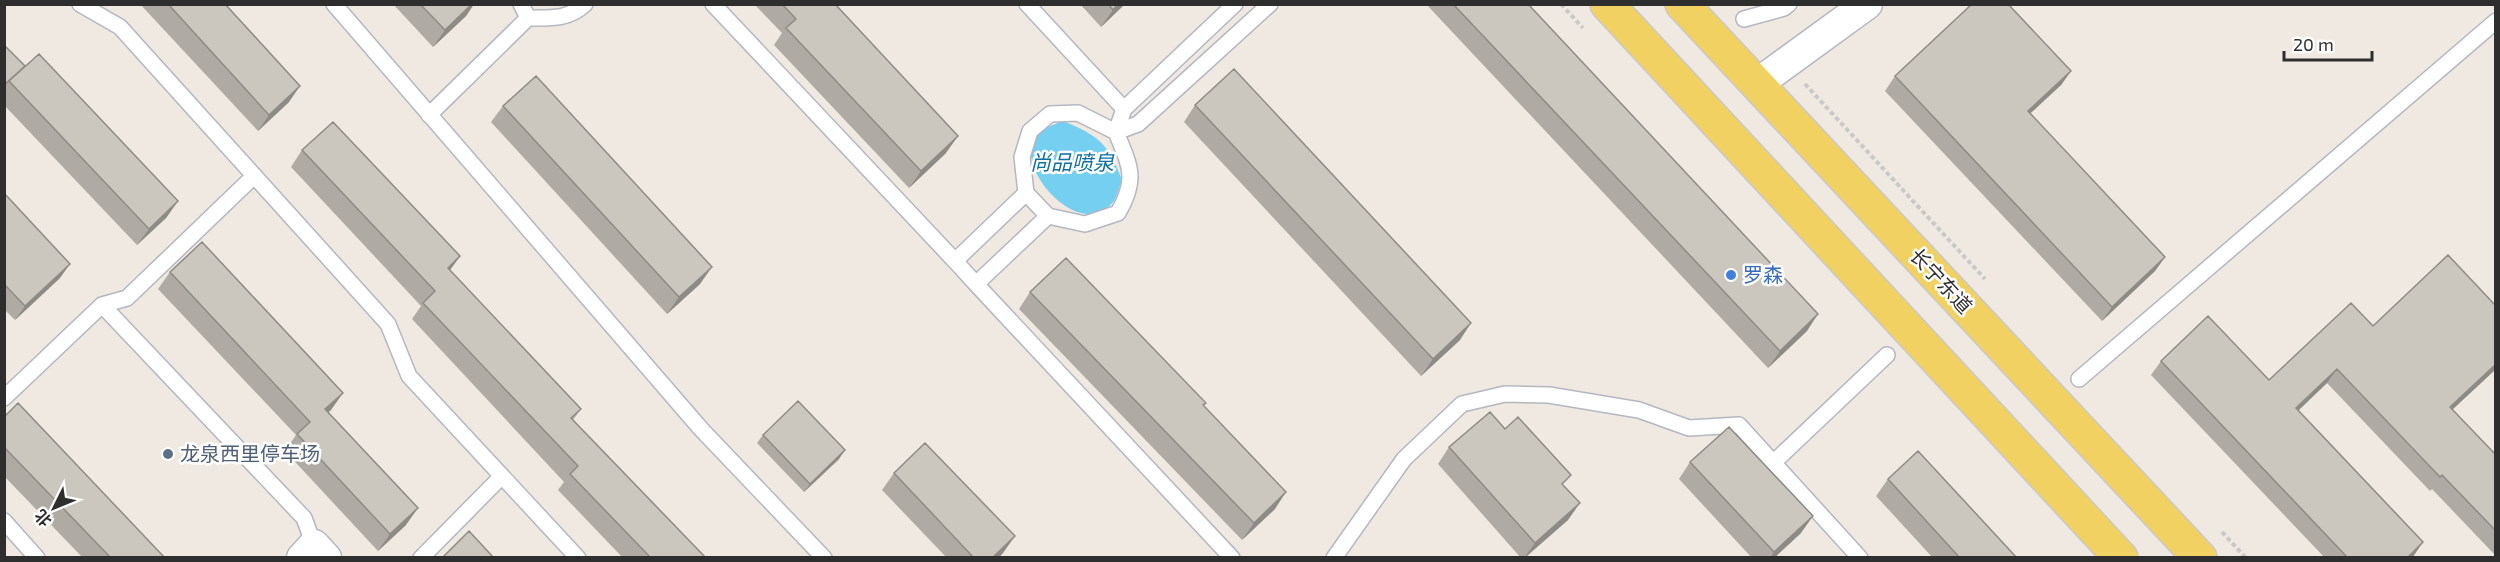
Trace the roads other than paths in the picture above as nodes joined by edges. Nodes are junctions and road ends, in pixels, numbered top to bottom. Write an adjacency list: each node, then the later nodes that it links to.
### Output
1 (80, 4): 19 (lane)
2 (334, 4): 17 (lane)
3 (585, 4): 12 (lane)
4 (713, 4): 22 (lane)
5 (1026, 4): 16 (lane)
6 (1235, 4): 16 (lane)
7 (1270, 4): 18 (lane)
8 (1607, 4): 39 (main road)
9 (1682, 4): 15 (main road, 长宁东道)
10 (1789, 4): 13 (lane)
11 (1867, 4): 15 (street)
12 (524, 11): 17 (lane)
13 (1744, 19)
14 (2496, 21): 26 (lane)
15 (1757, 84): 40 (main road, 长宁东道)
16 (1124, 109): 18 (lane)
17 (429, 115): 35 (lane)
18 (1116, 132): 20 (lane); 21 (lane)
19 (254, 176): 24 (lane); 29 (lane)
20 (1026, 194): 21 (lane); 22 (lane)
21 (1048, 216): 23 (lane)
22 (955, 261): 23 (lane)
23 (976, 284): 36 (lane)
24 (102, 305): 27 (lane); 31 (lane)
25 (1887, 355): 28 (lane)
26 (2079, 379)
27 (4, 398)
28 (1774, 462): 37 (lane); 38 (lane)
29 (502, 476): 33 (lane); 34 (lane)
30 (4, 521): 32 (lane)
31 (314, 553)
32 (37, 558)
33 (421, 558)
34 (578, 558)
35 (824, 558)
36 (1232, 558)
37 (1334, 558)
38 (1860, 558)
39 (2121, 558)
40 (2200, 558)

